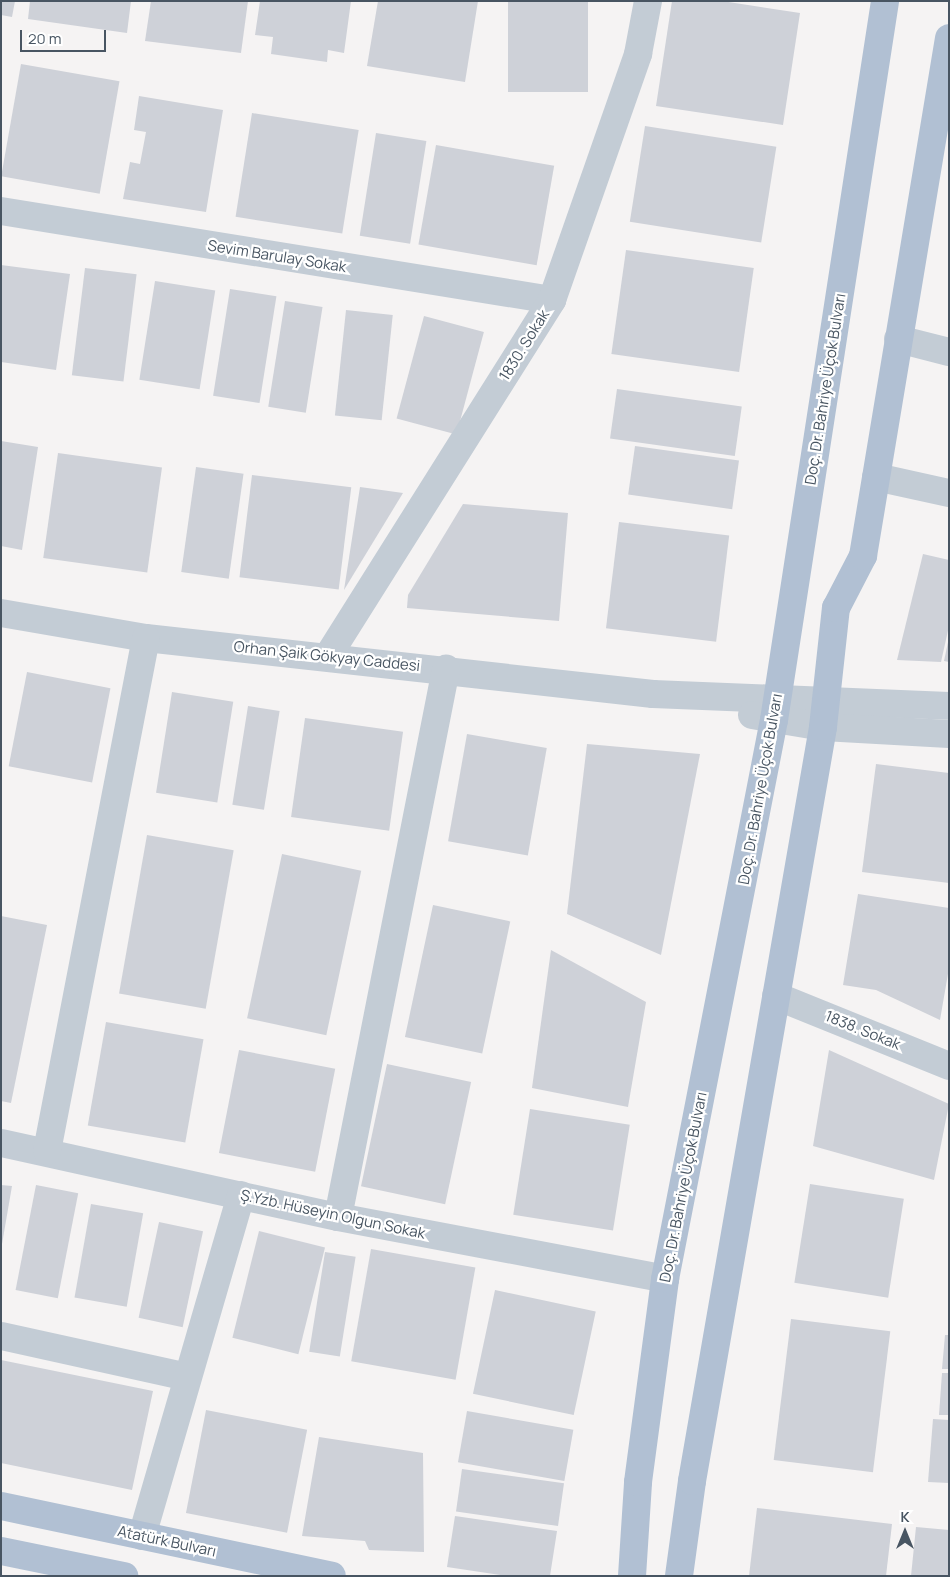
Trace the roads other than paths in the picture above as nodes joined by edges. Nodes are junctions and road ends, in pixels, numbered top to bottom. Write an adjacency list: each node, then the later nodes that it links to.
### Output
1 (648, 1): 6 (street, 1830. Sokak)
2 (885, 1): 17 (main road, Doç. Dr. Bahriye Üçok Bulvarı)
3 (949, 38): 4 (main road)
4 (942, 135): 7 (main road)
5 (1, 211): 6 (street, Sevim Barulay Sokak)
6 (552, 300): 13 (street, 1830. Sokak)
7 (898, 339): 8 (street); 9 (main road)
8 (949, 352)
9 (876, 477): 10 (street); 15 (main road)
10 (949, 493)
11 (1, 613): 12 (street, Orhan Şaik Gökyay Caddesi)
12 (146, 638): 13 (street, Orhan Şaik Gökyay Caddesi); 23 (street)
13 (328, 656): 14 (street, Orhan Şaik Gökyay Caddesi)
14 (446, 669): 17 (street, Orhan Şaik Gökyay Caddesi); 25 (street)
15 (825, 700): 16 (street, Orhan Şaik Gökyay Caddesi); 17 (street, Orhan Şaik Gökyay Caddesi); 18 (main road)
16 (949, 706)
17 (775, 709): 18 (street, Orhan Şaik Gökyay Caddesi); 26 (main road, Doç. Dr. Bahriye Üçok Bulvarı)
18 (823, 727): 19 (street, Orhan Şaik Gökyay Caddesi); 20 (main road)
19 (949, 734)
20 (776, 996): 21 (street, 1838. Sokak); 35 (main road)
21 (949, 1066)
22 (1, 1143): 23 (street, Ş.Yzb. Hüseyin Olgun Sokak)
23 (47, 1151): 24 (street, Ş.Yzb. Hüseyin Olgun Sokak)
24 (241, 1195): 25 (street, Ş.Yzb. Hüseyin Olgun Sokak); 28 (street)
25 (338, 1217): 26 (street, Ş.Yzb. Hüseyin Olgun Sokak)
26 (665, 1279): 34 (main road, Doç. Dr. Bahriye Üçok Bulvarı)
27 (1, 1336): 28 (street)
28 (188, 1377): 30 (street)
29 (1, 1506): 30 (main road, Atatürk Bulvarı)
30 (142, 1536): 33 (main road, Atatürk Bulvarı)
31 (1, 1551): 32 (main road)
32 (124, 1576)
33 (332, 1576)
34 (632, 1576)
35 (679, 1576)

